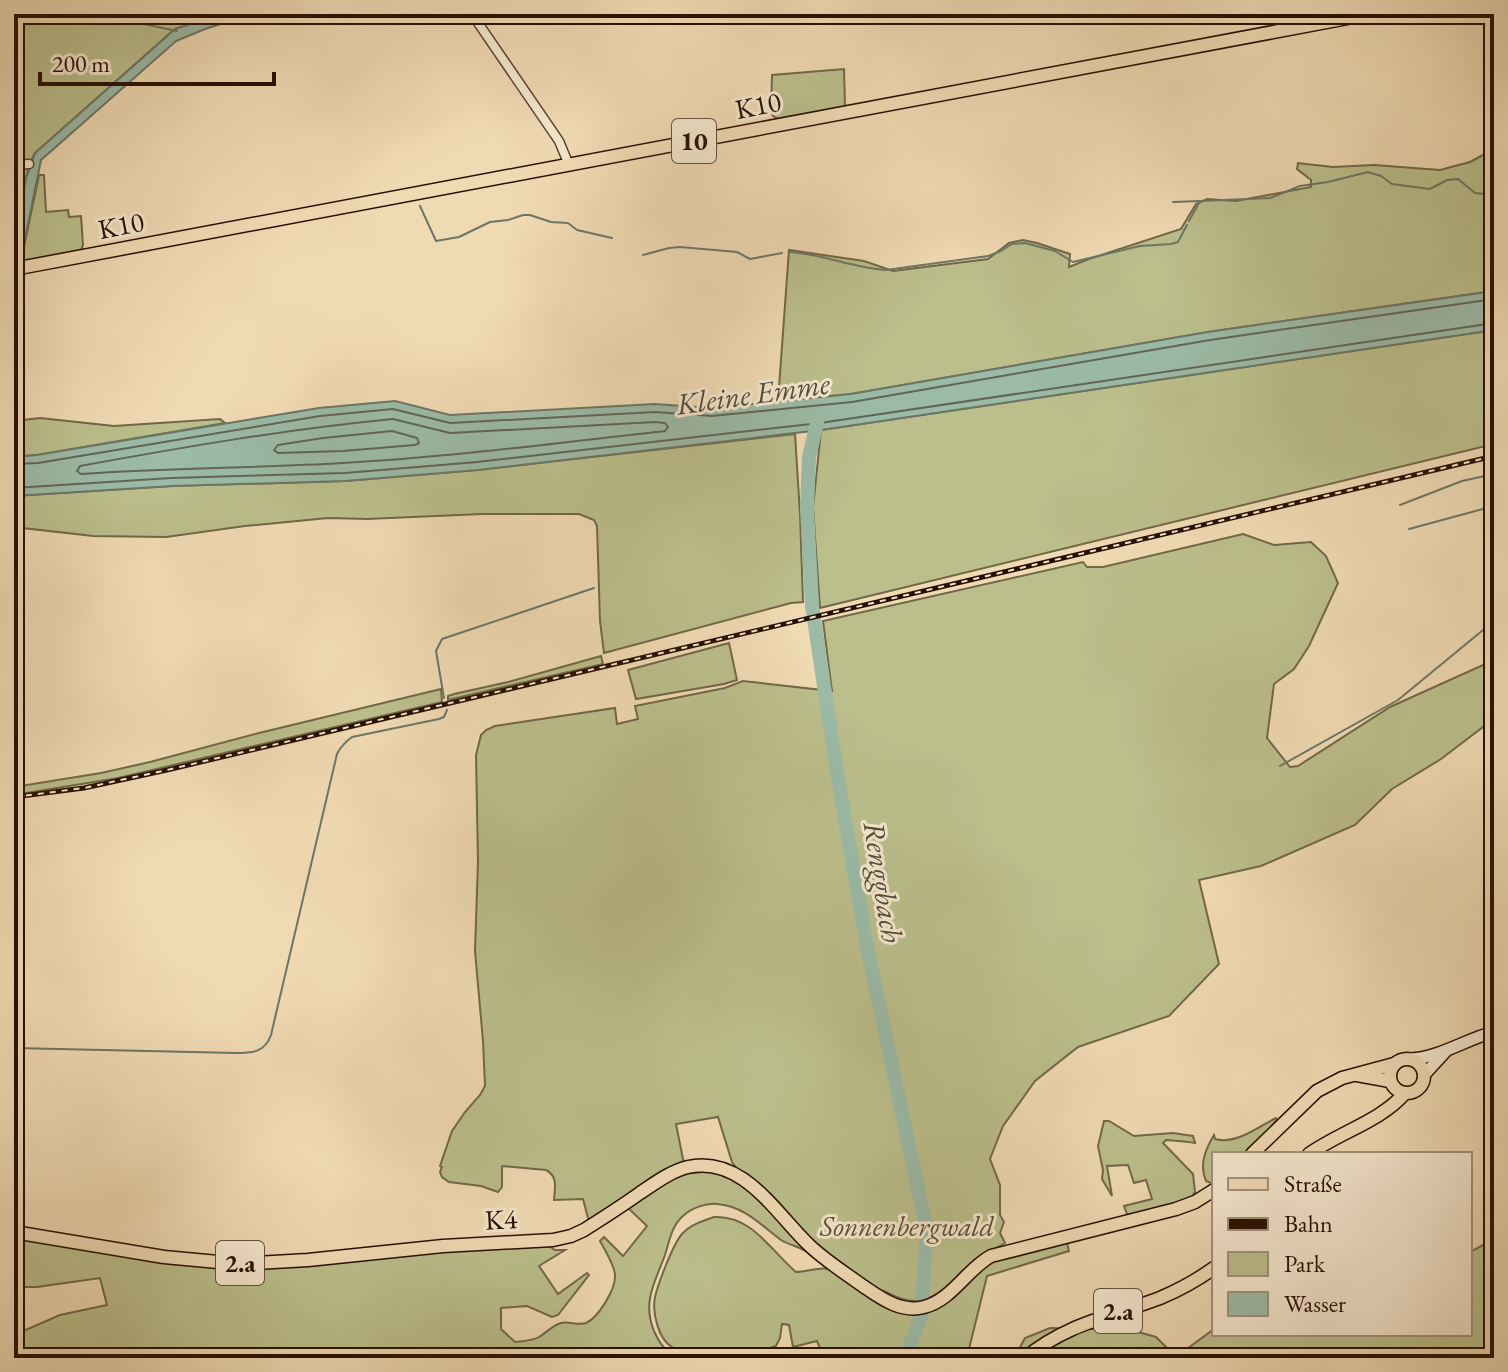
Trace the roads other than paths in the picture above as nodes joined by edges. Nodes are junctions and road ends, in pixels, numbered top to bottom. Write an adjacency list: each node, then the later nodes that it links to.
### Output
1 (472, 14): 5 (street)
2 (1369, 14): 5 (main road, K10 / 10)
3 (29, 164): 4 (street)
4 (14, 165)
5 (569, 165): 6 (main road, K10 / 10)
6 (17, 268)
7 (1494, 1032): 8 (main road)
8 (1447, 1051): 9 (main road); 12 (main road)
9 (1411, 1059): 10 (main road); 12 (main road)
10 (1394, 1064): 11 (main road); 13 (main road)
11 (1357, 1075): 13 (main road); 16 (main road)
12 (1424, 1075): 14 (main road)
13 (1392, 1084): 14 (main road); 15 (main road)
14 (1405, 1093): 15 (main road)
15 (1386, 1110): 17 (main road)
16 (1254, 1152)
17 (1312, 1152)
18 (1212, 1191): 19 (main road, K4 / 2.a)
19 (14, 1232)
20 (1212, 1269): 21 (main road, 2.a)
21 (1025, 1358)

